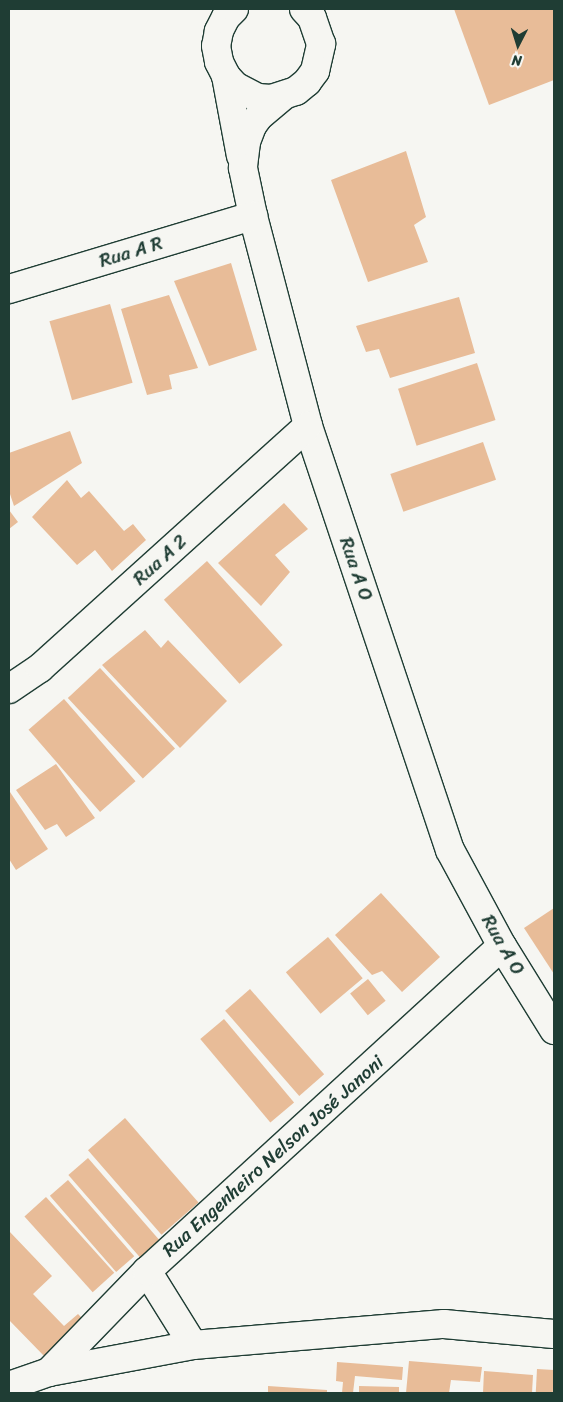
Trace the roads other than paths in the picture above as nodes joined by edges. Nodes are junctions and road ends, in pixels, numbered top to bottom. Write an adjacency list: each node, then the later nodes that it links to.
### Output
1 (234, 9): 3 (street)
2 (304, 9): 4 (street, Rua A O)
3 (226, 76): 4 (street); 5 (street)
4 (284, 96): 5 (street, Rua A O)
5 (243, 168): 6 (street, Rua A O)
6 (253, 216): 7 (street, Rua A R); 8 (street, Rua A O)
7 (9, 288)
8 (308, 426): 9 (street, Rua A 2); 10 (street, Rua A O)
9 (9, 689)
10 (502, 946): 11 (street, Rua A O); 12 (street, Rua Engenheiro Nelson José Janoni)
11 (554, 1030)
12 (147, 1272): 14 (street); 15 (street, Rua Engenheiro Nelson José Janoni)
13 (554, 1334): 14 (street, Rua Engenheiro Nelson José Janoni)
14 (193, 1345): 15 (street, Rua Engenheiro Nelson José Janoni)
15 (49, 1372): 16 (street, Rua Engenheiro Nelson José Janoni)
16 (9, 1386)

